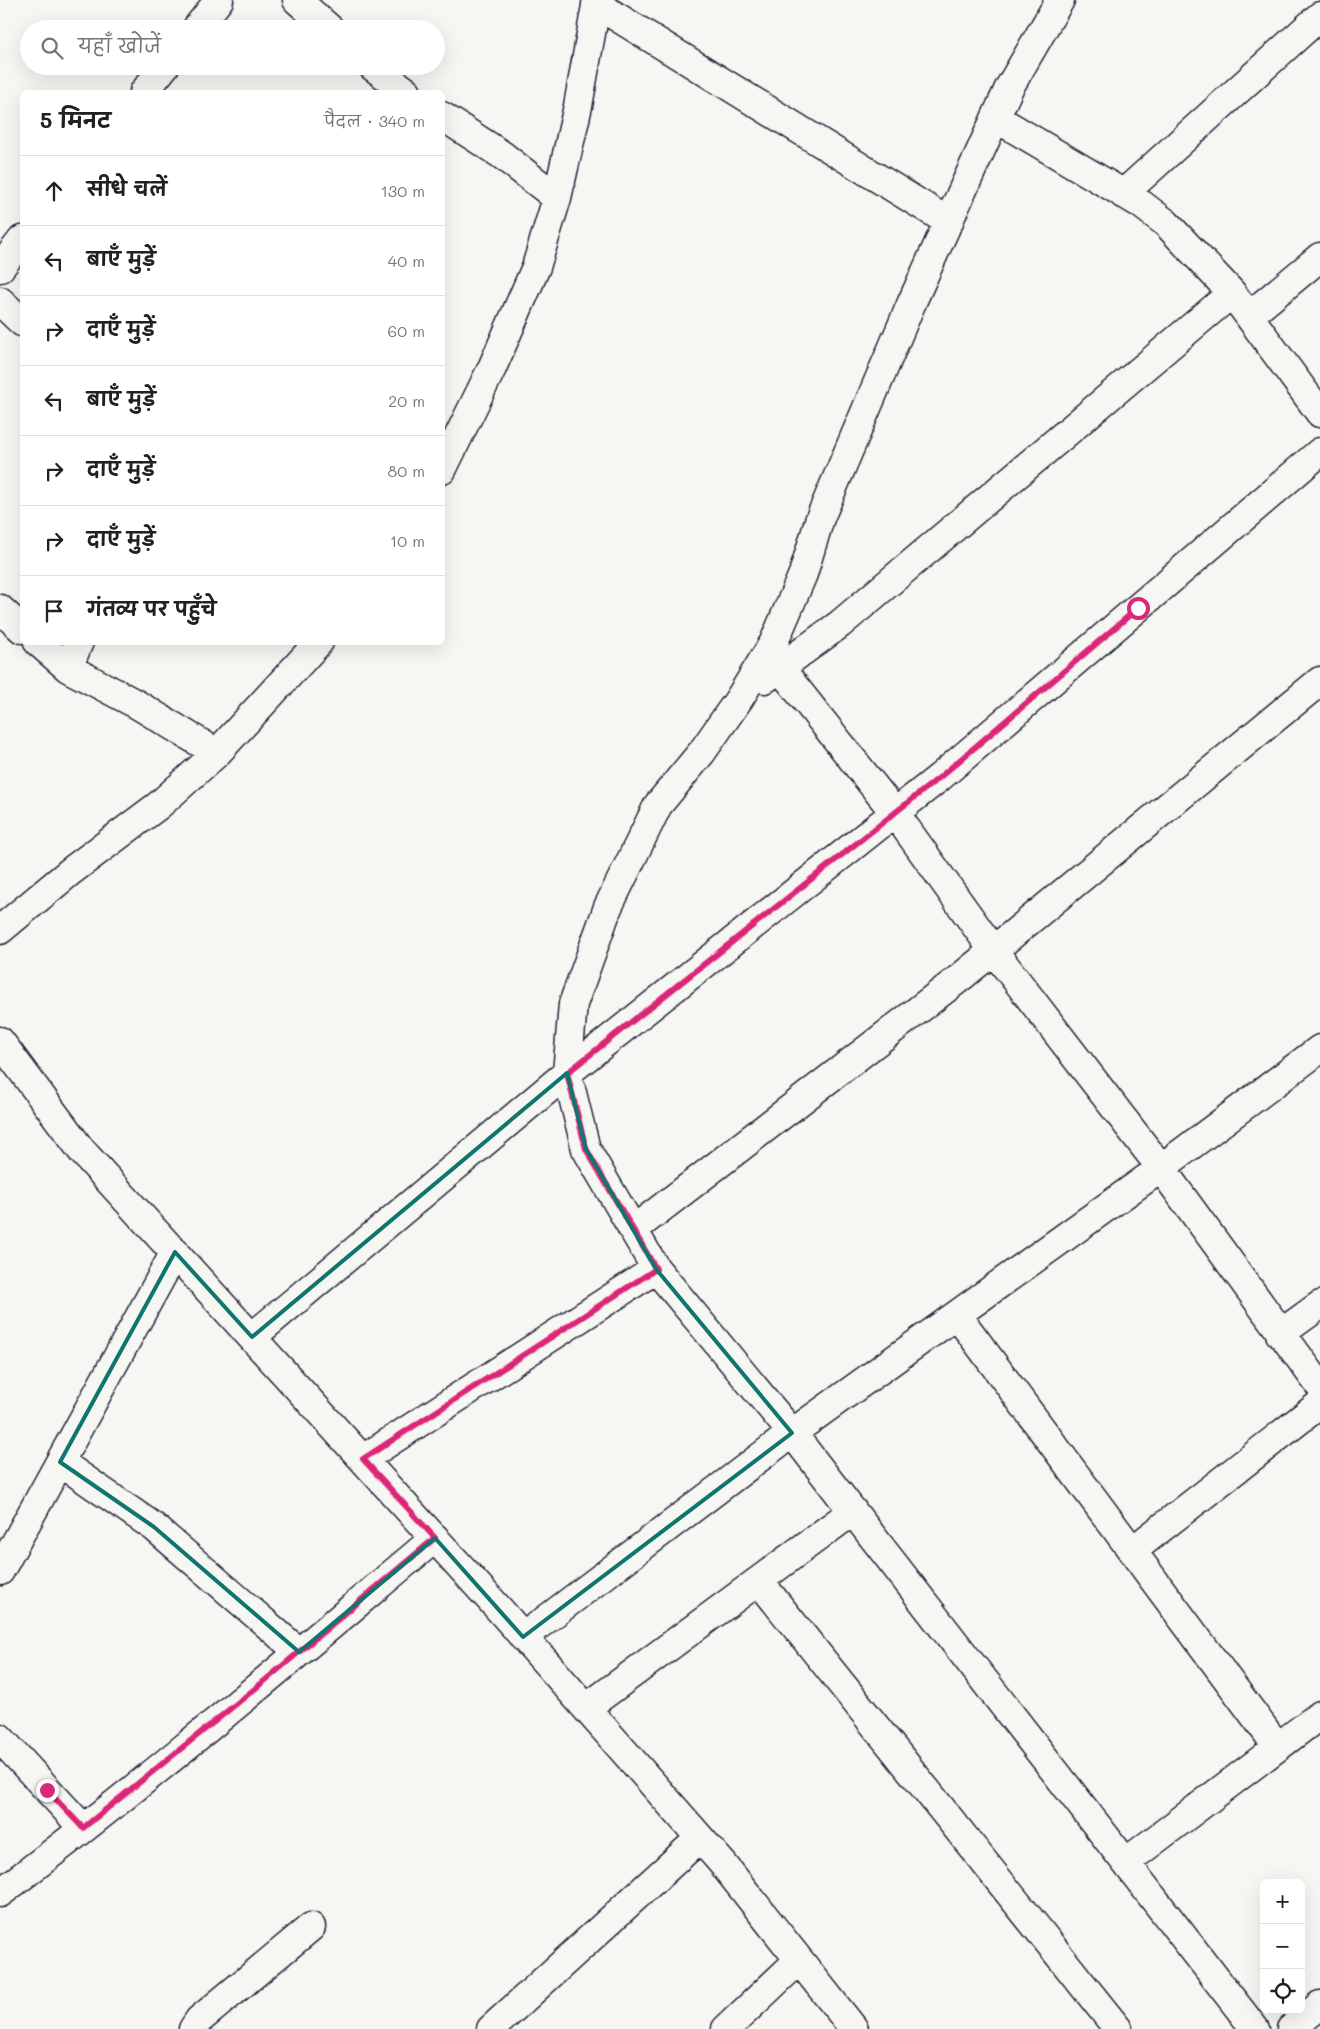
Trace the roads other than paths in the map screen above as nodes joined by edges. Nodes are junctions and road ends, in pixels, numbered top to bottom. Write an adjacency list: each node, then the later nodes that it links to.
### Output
1 (219, 0): 6 (street)
2 (297, 0): 7 (street)
3 (1060, 0): 11 (street)
4 (597, 2): 13 (street); 14 (street)
5 (1320, 16): 12 (street)
6 (203, 20)
7 (320, 20)
8 (158, 75): 9 (street)
9 (146, 90)
10 (445, 118): 13 (street)
11 (996, 118): 12 (street); 14 (street)
12 (1123, 194): 18 (street)
13 (557, 198): 24 (street)
14 (948, 222): 33 (street)
15 (20, 243): 17 (street)
16 (1320, 257): 20 (street)
17 (0, 268)
18 (1232, 293): 20 (street); 31 (street)
19 (0, 301): 21 (street)
20 (1249, 316): 22 (street)
21 (20, 320)
22 (1320, 413)
23 (1320, 452): 35 (street)
24 (445, 464)
25 (0, 609): 26 (street)
26 (20, 627)
27 (41, 645): 30 (street)
28 (78, 645): 30 (street)
29 (316, 645): 34 (street)
30 (68, 668): 34 (street)
31 (780, 668): 33 (street); 35 (street)
32 (1320, 681): 37 (street)
33 (739, 699): 40 (street)
34 (216, 753): 36 (street)
35 (895, 813): 37 (street); 40 (street)
36 (0, 930)
37 (993, 950): 41 (street); 42 (street)
38 (0, 1041): 43 (street)
39 (1320, 1049): 41 (street)
40 (567, 1073): 42 (street); 48 (street)
41 (1161, 1168): 46 (street); 47 (street)
42 (633, 1230): 44 (street)
43 (175, 1252): 48 (street); 53 (street)
44 (656, 1269): 51 (street); 52 (street)
45 (1320, 1305): 47 (street)
46 (957, 1315): 51 (street); 56 (street)
47 (1280, 1334): 49 (street)
48 (252, 1337): 52 (street)
49 (1320, 1386)
50 (1320, 1404): 56 (street)
51 (792, 1433): 54 (street); 59 (street)
52 (363, 1459): 55 (street)
53 (60, 1462): 57 (street); 60 (street)
54 (853, 1511): 58 (street); 67 (street)
55 (435, 1538): 59 (street); 60 (street)
56 (1132, 1551): 64 (street)
57 (0, 1571)
58 (759, 1581): 61 (street); 76 (street)
59 (523, 1637): 61 (street)
60 (299, 1652): 65 (street)
61 (586, 1708): 66 (street)
62 (1320, 1714): 64 (street)
63 (0, 1738): 65 (street)
64 (1277, 1746): 67 (street)
65 (83, 1828): 68 (street)
66 (700, 1838): 70 (street); 73 (street)
67 (1126, 1862): 77 (street)
68 (0, 1893)
69 (311, 1927): 72 (street)
70 (800, 1960): 74 (street); 75 (street)
71 (1320, 2005): 78 (street)
72 (193, 2029)
73 (491, 2029)
74 (726, 2029)
75 (854, 2029)
76 (1118, 2029)
77 (1255, 2029)
78 (1291, 2029)

